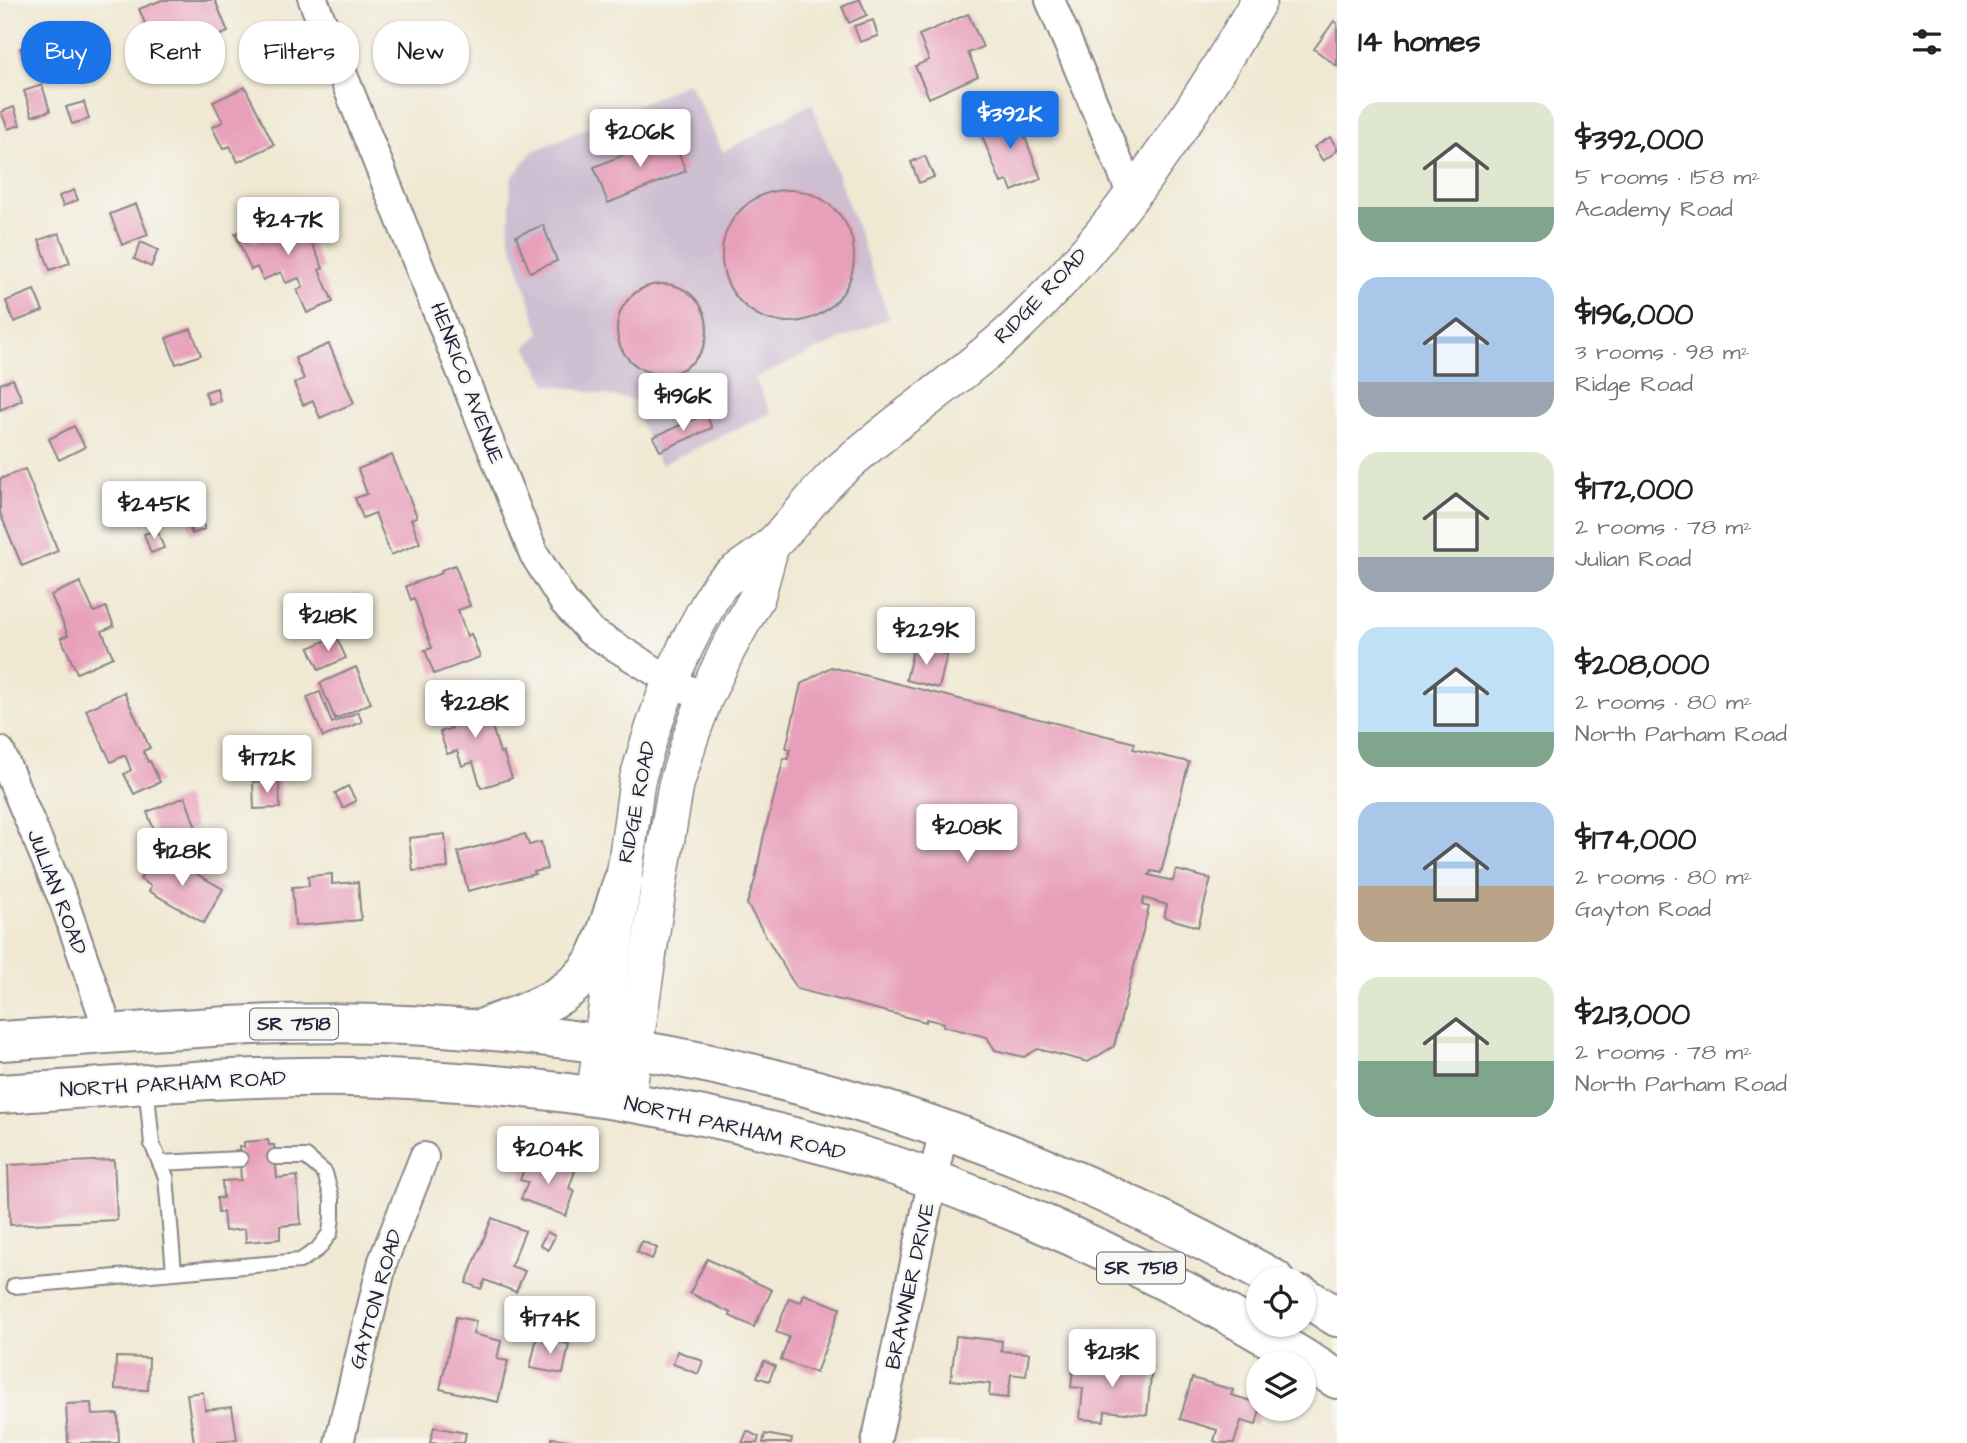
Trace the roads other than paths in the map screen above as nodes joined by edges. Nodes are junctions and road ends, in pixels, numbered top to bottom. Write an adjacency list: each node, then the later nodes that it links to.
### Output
1 (313, 0): 6 (street, HENRICO AVENUE)
2 (1050, 0): 4 (street)
3 (1259, 0): 4 (street, RIDGE ROAD)
4 (1132, 195): 5 (street, RIDGE ROAD)
5 (771, 546): 6 (street, RIDGE ROAD); 7 (street, RIDGE ROAD)
6 (671, 681): 7 (street, HENRICO AVENUE); 9 (street, RIDGE ROAD)
7 (705, 698): 14 (street, RIDGE ROAD)
8 (0, 751): 12 (street, JULIAN ROAD)
9 (623, 881): 11 (highway); 14 (street, RIDGE ROAD)
10 (270, 1025): 11 (highway, SR 7518); 12 (highway, SR 7518); 15 (highway)
11 (479, 1030): 14 (highway, SR 7518)
12 (110, 1035): 13 (highway, SR 7518)
13 (0, 1041)
14 (618, 1048): 17 (street, RIDGE ROAD); 18 (highway, SR 7518)
15 (146, 1084): 16 (highway, NORTH PARHAM ROAD / SR 7518); 17 (highway, NORTH PARHAM ROAD / SR 7518); 22 (lane)
16 (0, 1094)
17 (610, 1100): 23 (highway, NORTH PARHAM ROAD / SR 7518)
18 (944, 1128): 23 (street, BRAWNER DRIVE); 24 (highway, SR 7518)
19 (275, 1157): 25 (lane)
20 (424, 1157): 30 (street, GAYTON ROAD)
21 (240, 1159): 22 (lane)
22 (160, 1163): 25 (lane)
23 (933, 1179): 29 (highway, NORTH PARHAM ROAD / SR 7518); 31 (street, BRAWNER DRIVE)
24 (1252, 1267)
25 (174, 1272): 26 (lane)
26 (14, 1286)
27 (1316, 1304): 28 (highway)
28 (1337, 1317)
29 (1337, 1380)
30 (339, 1443)
31 (876, 1443)

